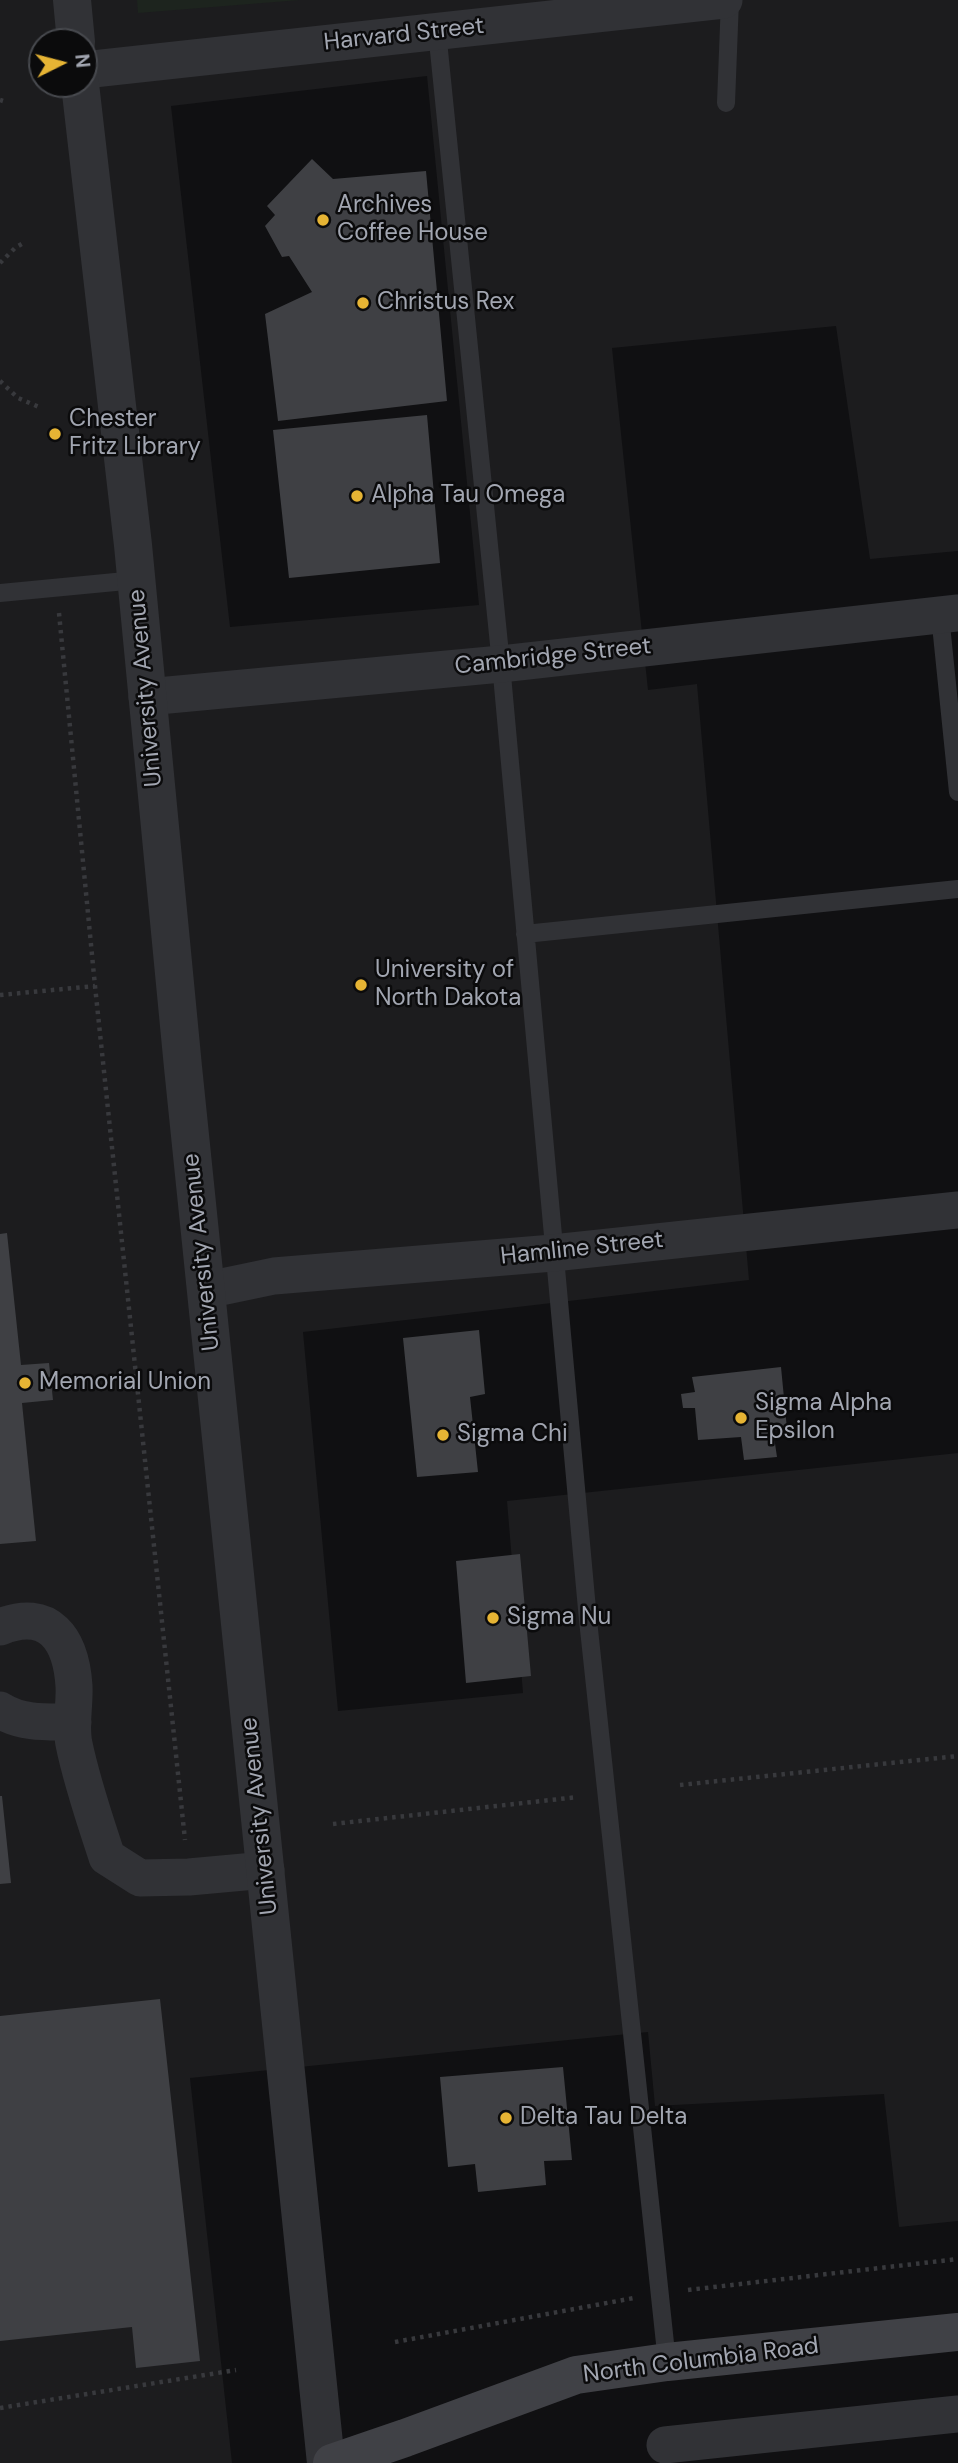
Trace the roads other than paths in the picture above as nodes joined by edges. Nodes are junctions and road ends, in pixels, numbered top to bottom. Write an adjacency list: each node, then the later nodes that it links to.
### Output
1 (72, 0): 4 (street)
2 (723, 0): 5 (street, Harvard Street)
3 (730, 0): 8 (lane)
4 (75, 28)
5 (437, 31): 6 (street, Harvard Street); 12 (lane)
6 (98, 68)
7 (82, 98): 9 (street, University Avenue)
8 (726, 103)
9 (136, 580): 10 (lane); 13 (street, University Avenue)
10 (0, 593)
11 (949, 614): 12 (street, Cambridge Street); 14 (lane)
12 (501, 664): 13 (street, Cambridge Street); 16 (lane)
13 (147, 697): 19 (street, University Avenue)
14 (958, 792)
15 (958, 889): 16 (lane)
16 (525, 934): 18 (lane)
17 (958, 1210): 18 (street, Hamline Street)
18 (553, 1253): 19 (street, Hamline Street); 25 (lane)
19 (207, 1290): 23 (street, University Avenue)
20 (0, 1627): 22 (street)
21 (0, 1710): 22 (street)
22 (73, 1722): 23 (street)
23 (266, 1870): 28 (street, University Avenue)
24 (958, 2332): 25 (main road, North Columbia Road)
25 (667, 2362): 29 (main road, North Columbia Road)
26 (958, 2414): 27 (street)
27 (666, 2454)
28 (326, 2463)
29 (332, 2463)

